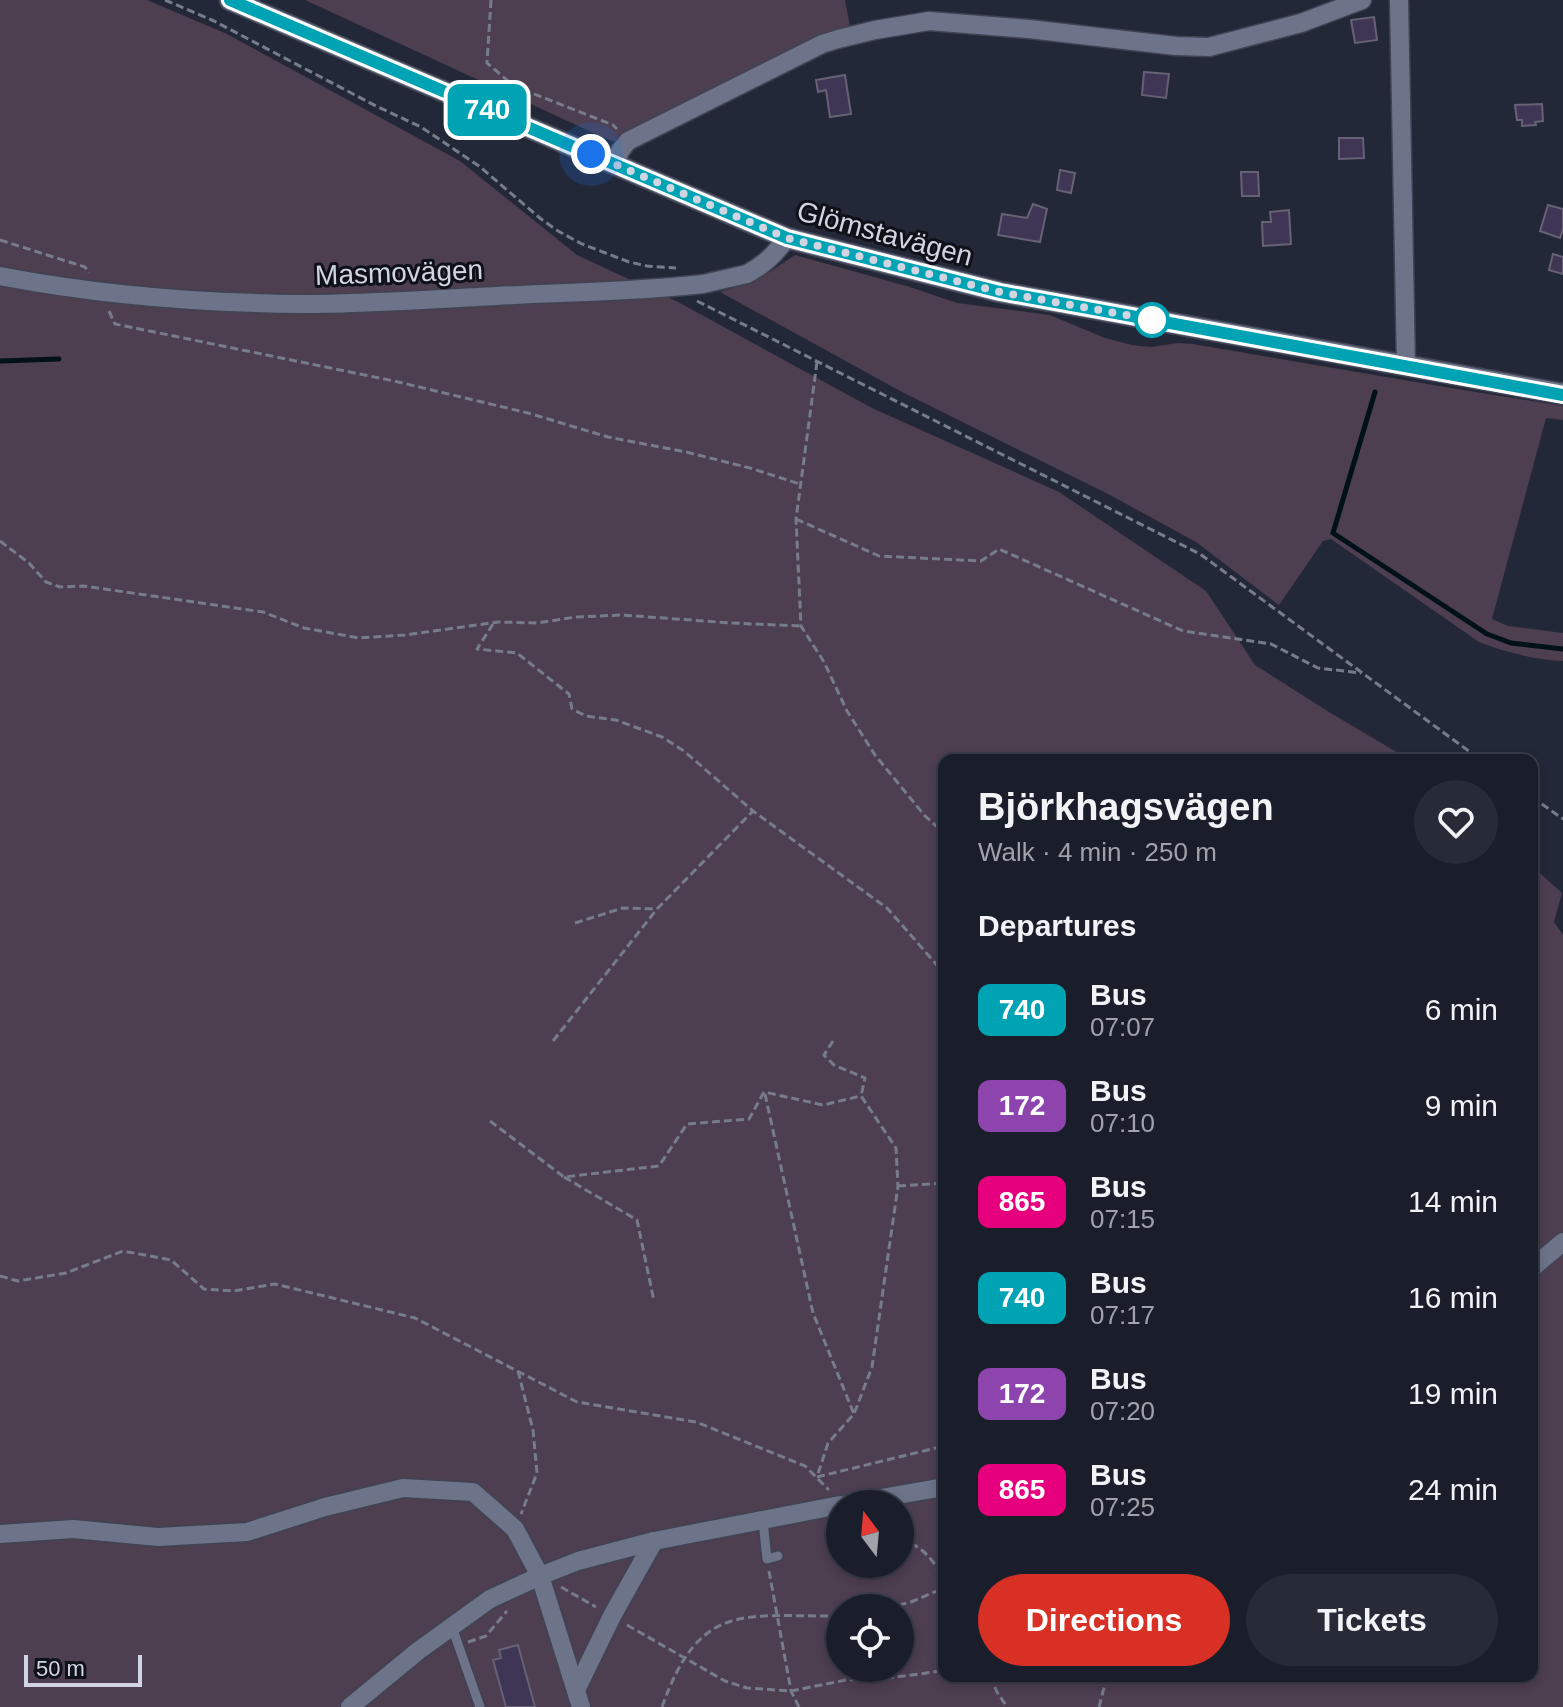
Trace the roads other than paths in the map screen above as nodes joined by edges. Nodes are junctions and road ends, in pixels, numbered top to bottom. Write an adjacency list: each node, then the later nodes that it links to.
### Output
1 (230, 0): 4 (main road, Glömstavägen)
2 (1362, 0): 4 (street)
3 (1399, 0): 7 (street)
4 (615, 164): 5 (main road, Glömstavägen)
5 (787, 238): 6 (street, Masmovägen); 7 (main road, Glömstavägen)
6 (0, 276)
7 (1406, 366): 8 (main road, Glömstavägen)
8 (1563, 394)
9 (1563, 1242): 10 (street)
10 (1538, 1263)
11 (938, 1488): 12 (street)
12 (914, 1492)
13 (826, 1508): 14 (street)
14 (763, 1521): 16 (street); 17 (lane)
15 (0, 1534): 18 (street)
16 (654, 1541): 18 (street); 20 (street)
17 (778, 1556)
18 (540, 1576): 19 (street); 20 (street)
19 (456, 1636): 21 (street); 22 (lane)
20 (579, 1698)
21 (350, 1707)
22 (480, 1707)

